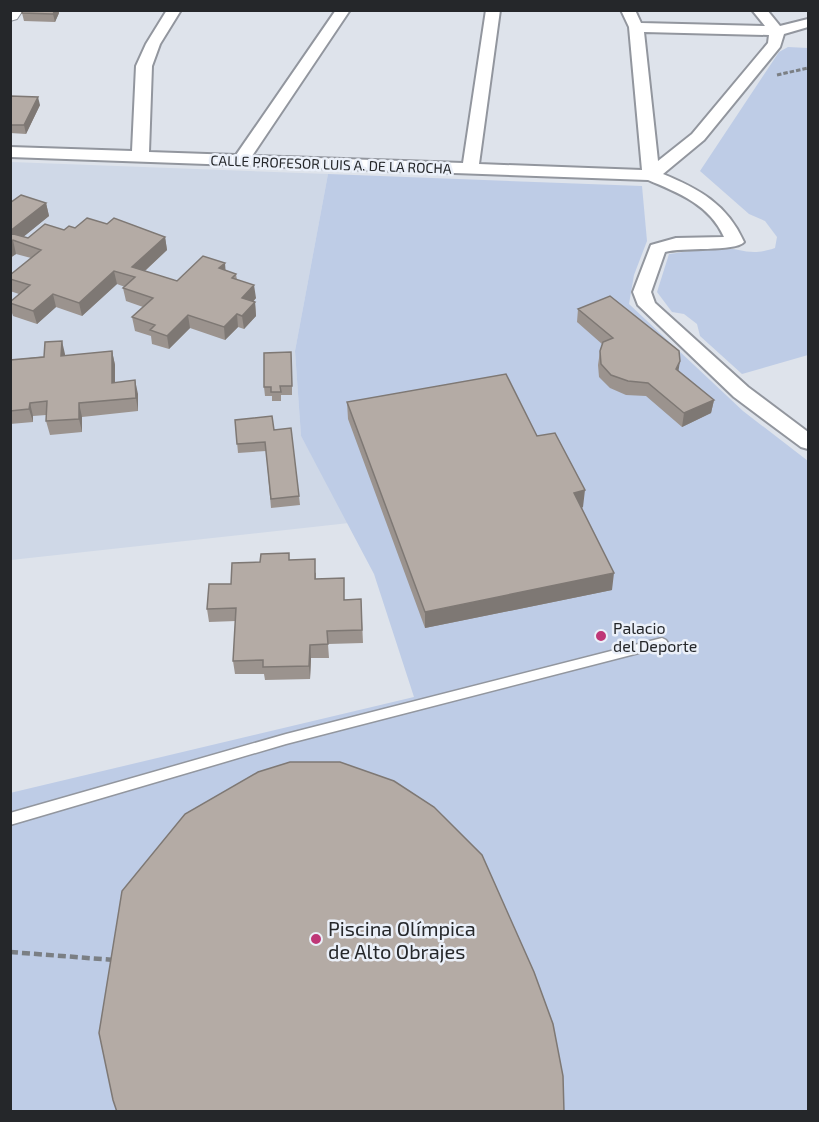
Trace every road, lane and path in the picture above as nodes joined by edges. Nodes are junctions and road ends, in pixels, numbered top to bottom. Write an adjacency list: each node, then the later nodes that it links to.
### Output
1 (13, 10): 7 (main road)
2 (174, 10): 12 (street)
3 (343, 10): 13 (street)
4 (493, 10): 14 (street)
5 (628, 10): 8 (street)
6 (759, 10): 10 (street)
7 (10, 15)
8 (636, 27): 10 (street); 15 (street)
9 (808, 28): 10 (street)
10 (776, 37): 15 (street)
11 (10, 152): 12 (street, CALLE PROFESOR LUIS A. DE LA ROCHA)
12 (138, 158): 13 (street, CALLE PROFESOR LUIS A. DE LA ROCHA)
13 (242, 161): 14 (street, CALLE PROFESOR LUIS A. DE LA ROCHA)
14 (470, 169): 15 (street, CALLE PROFESOR LUIS A. DE LA ROCHA)
15 (651, 175): 16 (street)
16 (808, 442)
17 (662, 643): 18 (lane)
18 (10, 819)
19 (10, 952): 20 (path)
20 (118, 960)

